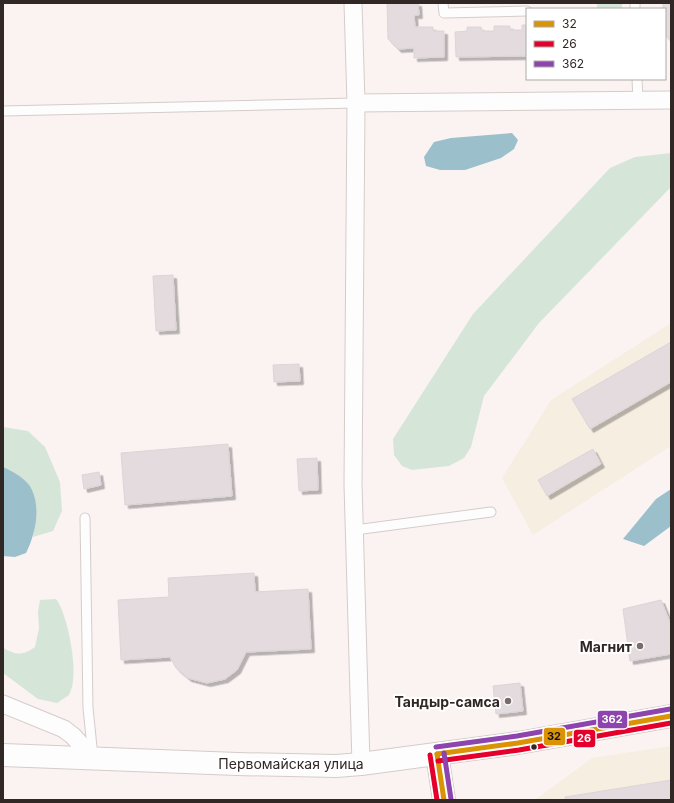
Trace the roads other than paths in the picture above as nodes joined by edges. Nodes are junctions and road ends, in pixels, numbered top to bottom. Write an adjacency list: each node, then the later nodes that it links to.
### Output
1 (353, 3): 7 (street)
2 (443, 3): 3 (lane)
3 (526, 11)
4 (637, 80): 6 (lane)
5 (671, 100): 6 (street)
6 (638, 101): 7 (street)
7 (356, 103): 8 (lane); 11 (street)
8 (3, 111)
9 (491, 512): 11 (lane)
10 (85, 518): 16 (lane)
11 (355, 530): 17 (street)
12 (3, 704): 16 (street)
13 (671, 716): 14 (main road, Первомайская улица)
14 (437, 754): 17 (main road, Первомайская улица); 18 (main road)
15 (3, 755): 16 (main road, Первомайская улица)
16 (93, 758): 17 (main road, Первомайская улица)
17 (361, 764)
18 (444, 800)

